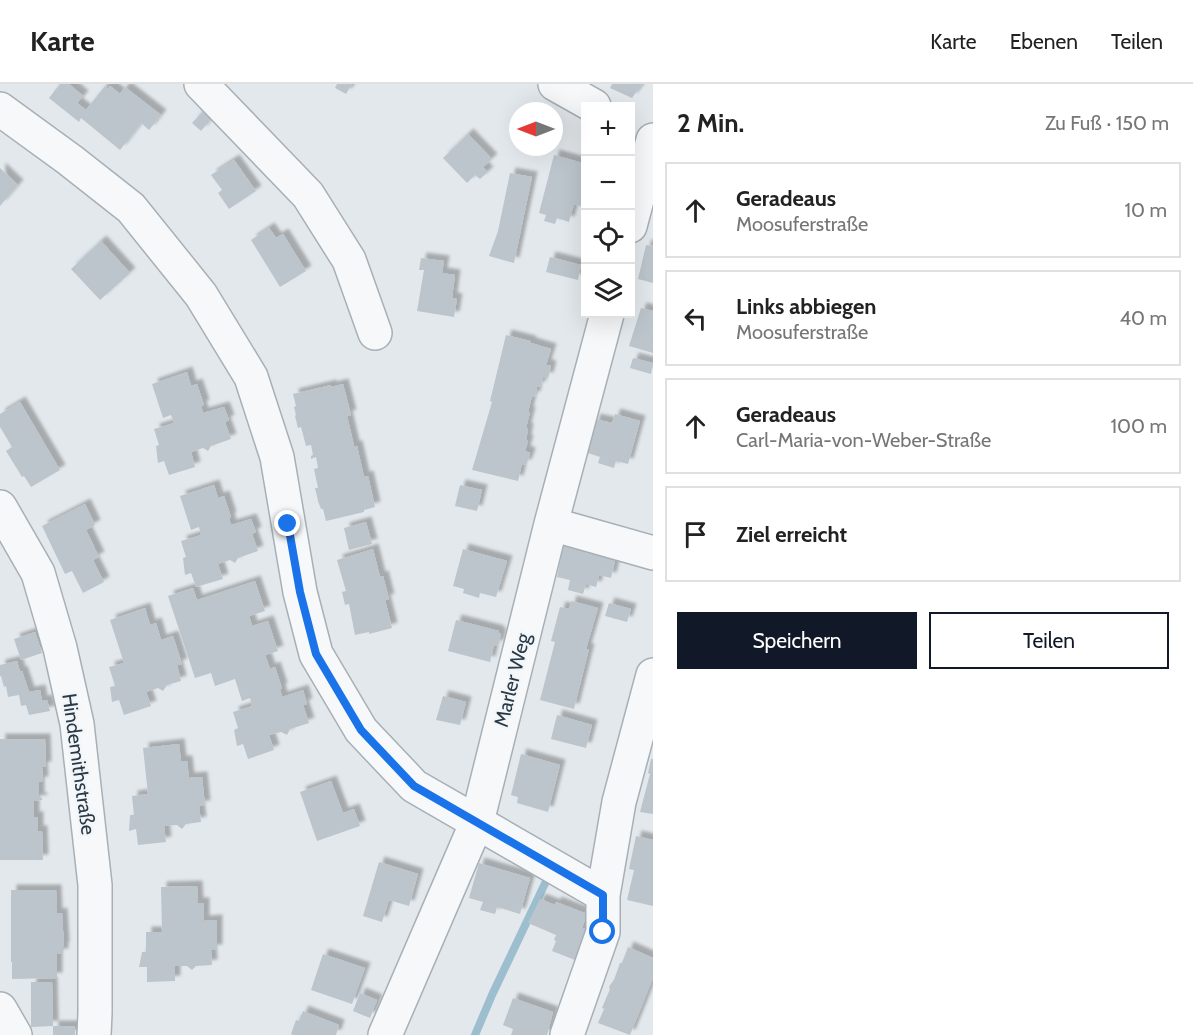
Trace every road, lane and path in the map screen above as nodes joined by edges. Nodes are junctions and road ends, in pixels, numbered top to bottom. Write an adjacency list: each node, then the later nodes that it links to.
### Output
1 (201, 84): 9 (street)
2 (555, 84): 3 (street)
3 (587, 102)
4 (0, 109): 14 (street)
5 (635, 130): 6 (street)
6 (653, 140): 7 (street)
7 (634, 210)
8 (607, 318): 11 (street, Marler Weg)
9 (375, 333)
10 (0, 507): 18 (street, Hindemithstraße)
11 (551, 524): 12 (street); 14 (street, Marler Weg)
12 (653, 553)
13 (653, 675): 15 (street)
14 (477, 822): 15 (street); 19 (street, Marler Weg)
15 (603, 895): 20 (street)
16 (0, 1009): 17 (street)
17 (15, 1035)
18 (94, 1035)
19 (385, 1035)
20 (567, 1035)

